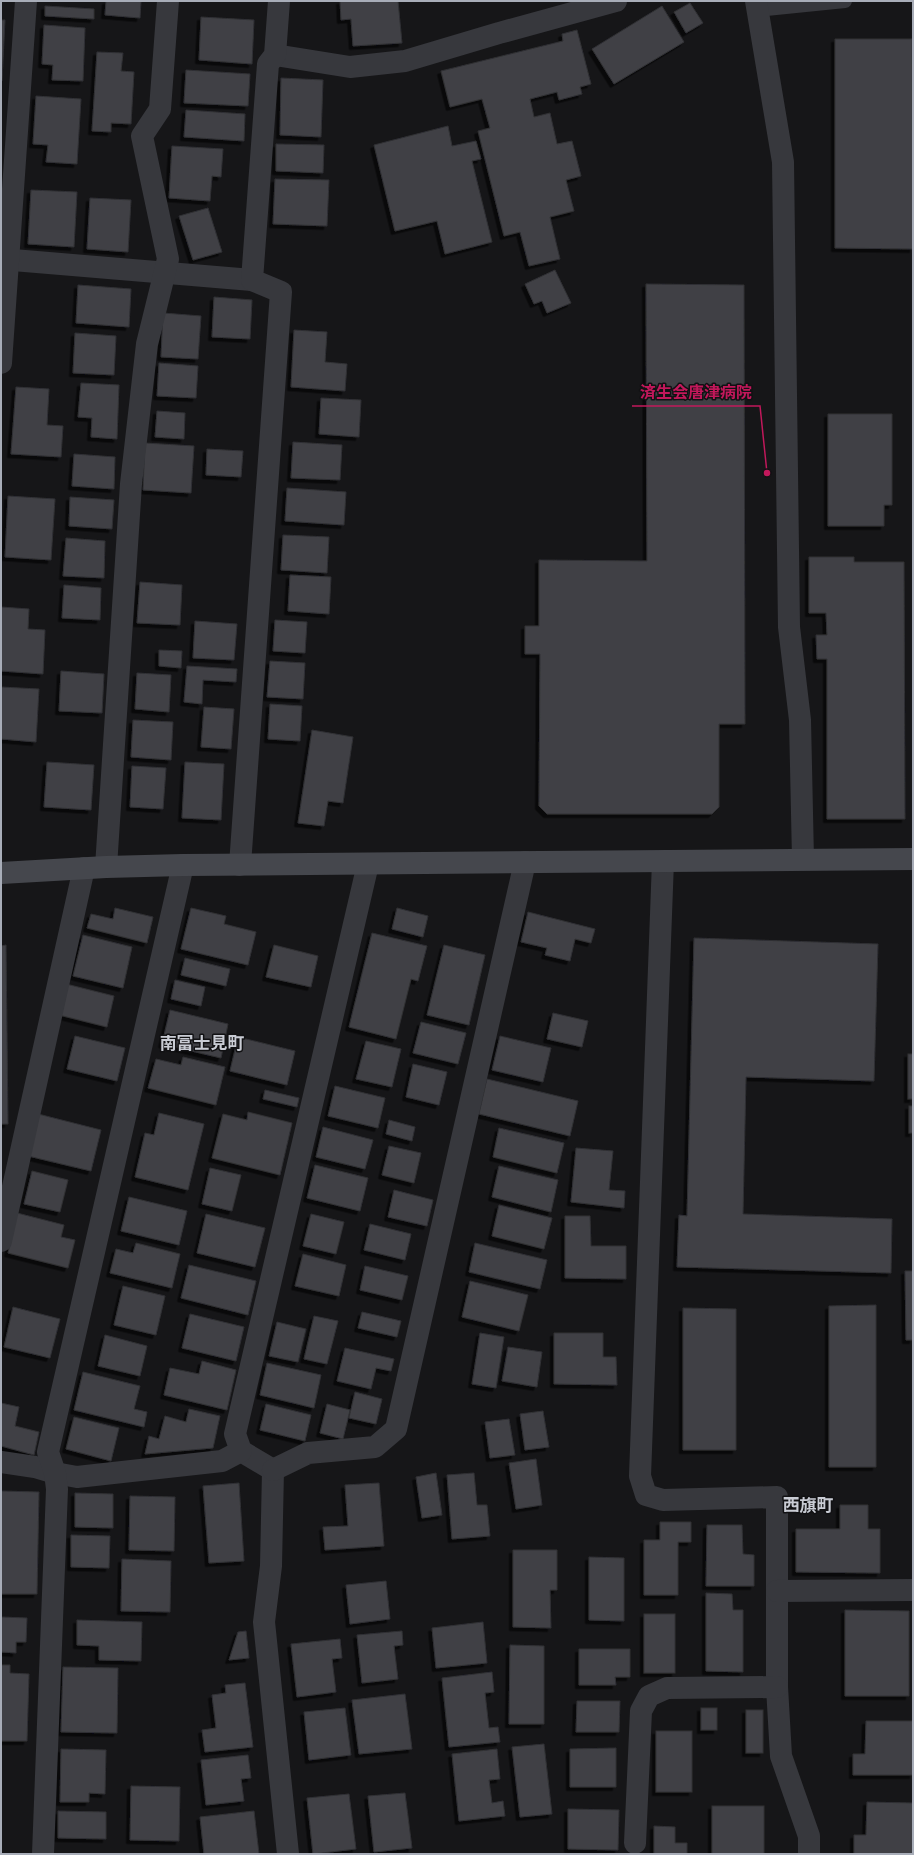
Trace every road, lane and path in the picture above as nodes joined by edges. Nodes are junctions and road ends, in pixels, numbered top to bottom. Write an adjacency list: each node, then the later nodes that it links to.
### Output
1 (26, 1): 8 (street)
2 (168, 1): 9 (street)
3 (279, 1): 7 (street)
4 (616, 1): 7 (street)
5 (845, 1): 6 (lane)
6 (757, 6): 12 (street)
7 (276, 55): 10 (street)
8 (5, 259): 9 (street); 11 (street)
9 (164, 273): 10 (street); 19 (street)
10 (252, 280): 18 (street)
11 (1, 364)
12 (803, 859): 13 (street); 14 (street)
13 (913, 859)
14 (663, 861): 15 (street); 26 (street)
15 (525, 862): 16 (street); 24 (street)
16 (368, 864): 18 (street); 22 (street)
17 (183, 865): 18 (street); 19 (street); 25 (street)
18 (240, 865)
19 (95, 867): 20 (street); 21 (street)
20 (1, 873)
21 (1, 1241)
22 (241, 1451): 24 (street); 25 (street)
23 (1, 1462): 25 (street)
24 (273, 1470): 31 (street)
25 (55, 1473): 30 (street)
26 (777, 1590): 27 (street); 28 (street)
27 (913, 1590)
28 (777, 1688): 29 (street); 32 (street)
29 (634, 1844)
30 (43, 1854)
31 (288, 1854)
32 (809, 1854)

